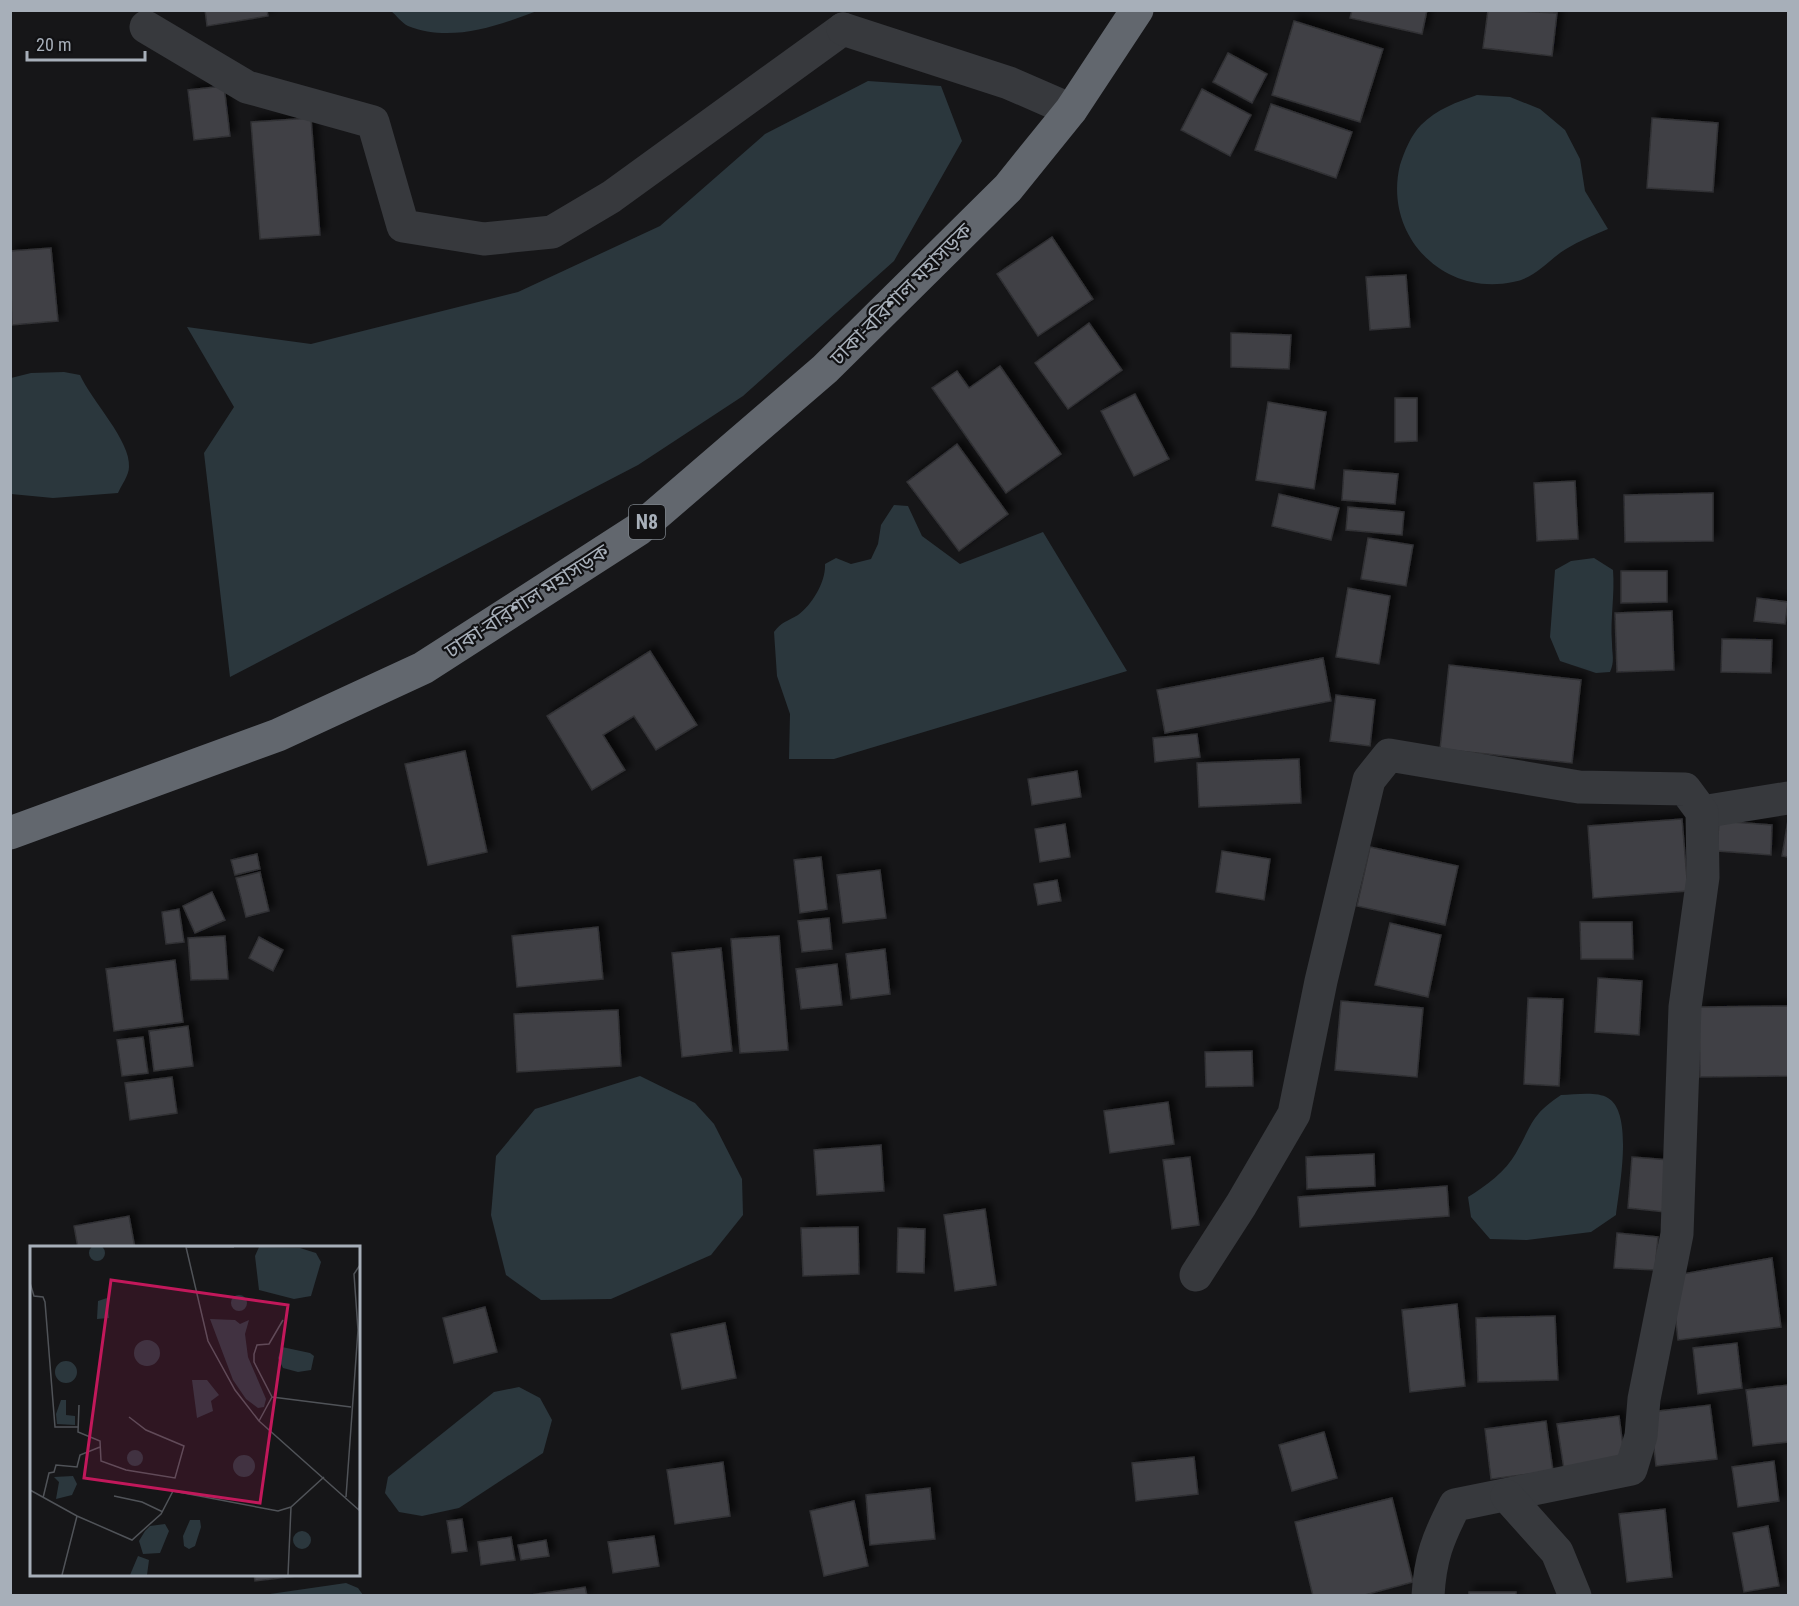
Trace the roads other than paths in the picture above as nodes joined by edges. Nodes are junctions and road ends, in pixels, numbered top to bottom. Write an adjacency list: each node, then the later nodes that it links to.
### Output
1 (1137, 10): 4 (highway, ঢাকা-বরিশাল মহাসড়ক / N8)
2 (843, 20): 3 (street); 4 (street)
3 (146, 27)
4 (1071, 110): 7 (highway, ঢাকা-বরিশাল মহাসড়ক / N8)
5 (1788, 798): 6 (street)
6 (1702, 812): 8 (street); 9 (street)
7 (10, 833)
8 (1196, 1275)
9 (1508, 1496): 10 (street); 11 (street)
10 (1428, 1596)
11 (1575, 1596)

